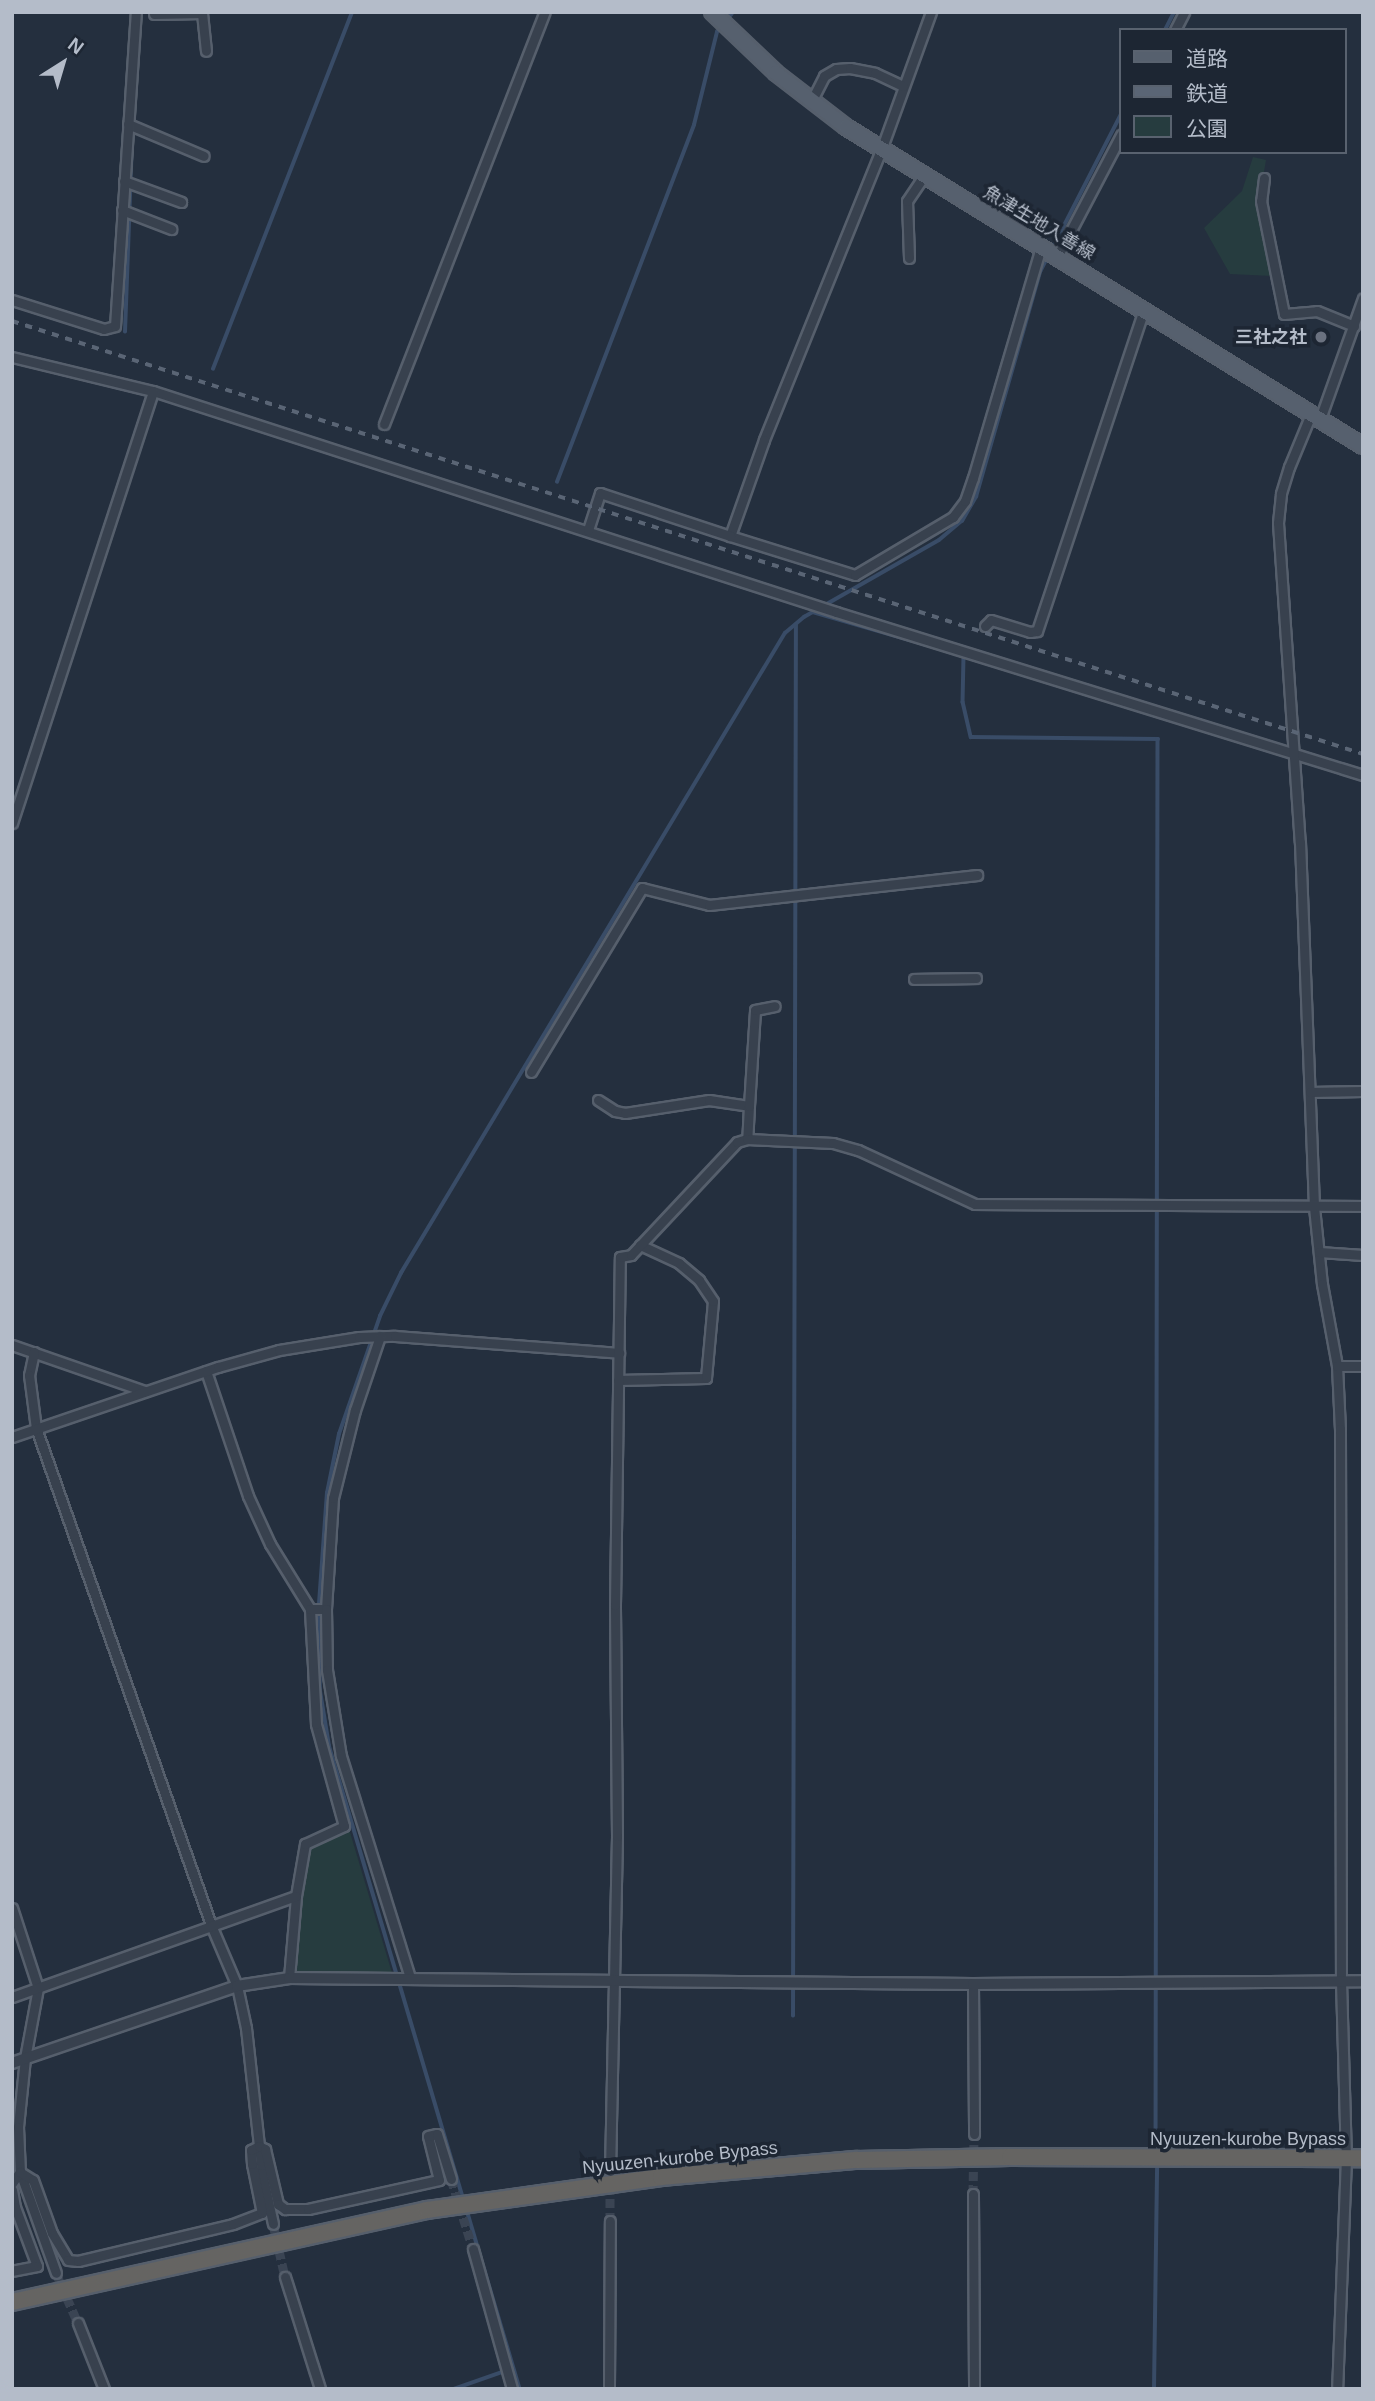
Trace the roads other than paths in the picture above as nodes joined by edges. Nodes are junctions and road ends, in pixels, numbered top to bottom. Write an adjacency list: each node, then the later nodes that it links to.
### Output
1 (545, 12): 31 (street)
2 (712, 12): 10 (main road, 魚津生地入善線)
3 (931, 12): 9 (street)
4 (1184, 12): 7 (street)
5 (136, 13): 6 (street); 11 (street)
6 (155, 13): 8 (street)
7 (1176, 28)
8 (206, 51)
9 (903, 86): 10 (street); 13 (street)
10 (811, 102): 13 (main road, 魚津生地入善線)
11 (128, 124): 14 (street); 17 (street)
12 (1120, 137): 23 (street)
13 (881, 150): 15 (main road, 魚津生地入善線); 34 (street)
14 (204, 156)
15 (924, 176): 21 (main road, 魚津生地入善線); 22 (street)
16 (1264, 178): 27 (street)
17 (124, 181): 18 (street); 19 (street)
18 (181, 202)
19 (122, 210): 20 (street); 25 (street)
20 (171, 229)
21 (1041, 247): 23 (main road, 魚津生地入善線); 34 (street)
22 (909, 257)
23 (1057, 257): 26 (main road, 魚津生地入善線)
24 (1363, 298): 27 (street)
25 (12, 300)
26 (1144, 310): 30 (main road, 魚津生地入善線); 35 (street)
27 (1354, 326): 30 (street)
28 (13, 357): 29 (street)
29 (153, 391): 33 (street); 38 (street)
30 (1316, 416): 32 (main road, 魚津生地入善線); 36 (street)
31 (384, 424)
32 (1363, 446)
33 (588, 530): 34 (street); 36 (street)
34 (730, 536)
35 (985, 625)
36 (1294, 754): 37 (street); 45 (street)
37 (1363, 775)
38 (12, 823)
39 (977, 875): 43 (street)
40 (976, 978): 41 (street)
41 (914, 979)
42 (775, 1006): 47 (street)
43 (531, 1072)
44 (1363, 1091): 45 (street)
45 (1310, 1092): 50 (street)
46 (598, 1100): 47 (street)
47 (749, 1106): 48 (street)
48 (747, 1139): 50 (street); 51 (street)
49 (1363, 1206): 50 (street)
50 (1314, 1207): 52 (street)
51 (640, 1245): 57 (street); 61 (street)
52 (1319, 1252): 53 (street); 58 (street)
53 (1363, 1255)
54 (380, 1336): 57 (street); 60 (street); 66 (street)
55 (12, 1345): 56 (street)
56 (34, 1352): 62 (street); 63 (street)
57 (619, 1353): 61 (street)
58 (1337, 1366): 59 (street); 73 (street)
59 (1363, 1366)
60 (206, 1371): 62 (street); 65 (street)
61 (618, 1380): 72 (street)
62 (145, 1391): 63 (street)
63 (36, 1428): 64 (street); 69 (street)
64 (12, 1437)
65 (310, 1609): 66 (street); 67 (street)
66 (326, 1609): 71 (street)
67 (296, 1896): 69 (street); 70 (street)
68 (12, 1908): 77 (street)
69 (211, 1925): 76 (street); 77 (street)
70 (289, 1978): 71 (street); 76 (street)
71 (410, 1979): 72 (street)
72 (615, 1979): 75 (street); 85 (street)
73 (1342, 1981): 74 (street); 75 (street); 83 (street)
74 (1363, 1981)
75 (973, 1984): 81 (street)
76 (237, 1986): 79 (street); 82 (street)
77 (38, 1987): 78 (street); 79 (street)
78 (12, 1997)
79 (25, 2058): 80 (street); 86 (street)
80 (12, 2063)
81 (974, 2134)
82 (259, 2146): 86 (street); 87 (street); 92 (street)
83 (1346, 2158): 84 (highway, Nyuuzen-kurobe Bypass); 97 (highway, Nyuuzen-kurobe Bypass); 104 (street)
84 (1363, 2158)
85 (610, 2171)
86 (20, 2172): 88 (street); 95 (street)
87 (451, 2179)
88 (12, 2183)
89 (12, 2190): 94 (street)
90 (973, 2194): 103 (street)
91 (610, 2221): 102 (street)
92 (274, 2224)
93 (473, 2249): 101 (street)
94 (12, 2271)
95 (56, 2273)
96 (285, 2277): 100 (street)
97 (12, 2302)
98 (78, 2323): 99 (street)
99 (104, 2389)
100 (320, 2389)
101 (512, 2389)
102 (608, 2389)
103 (974, 2389)
104 (1337, 2389)

